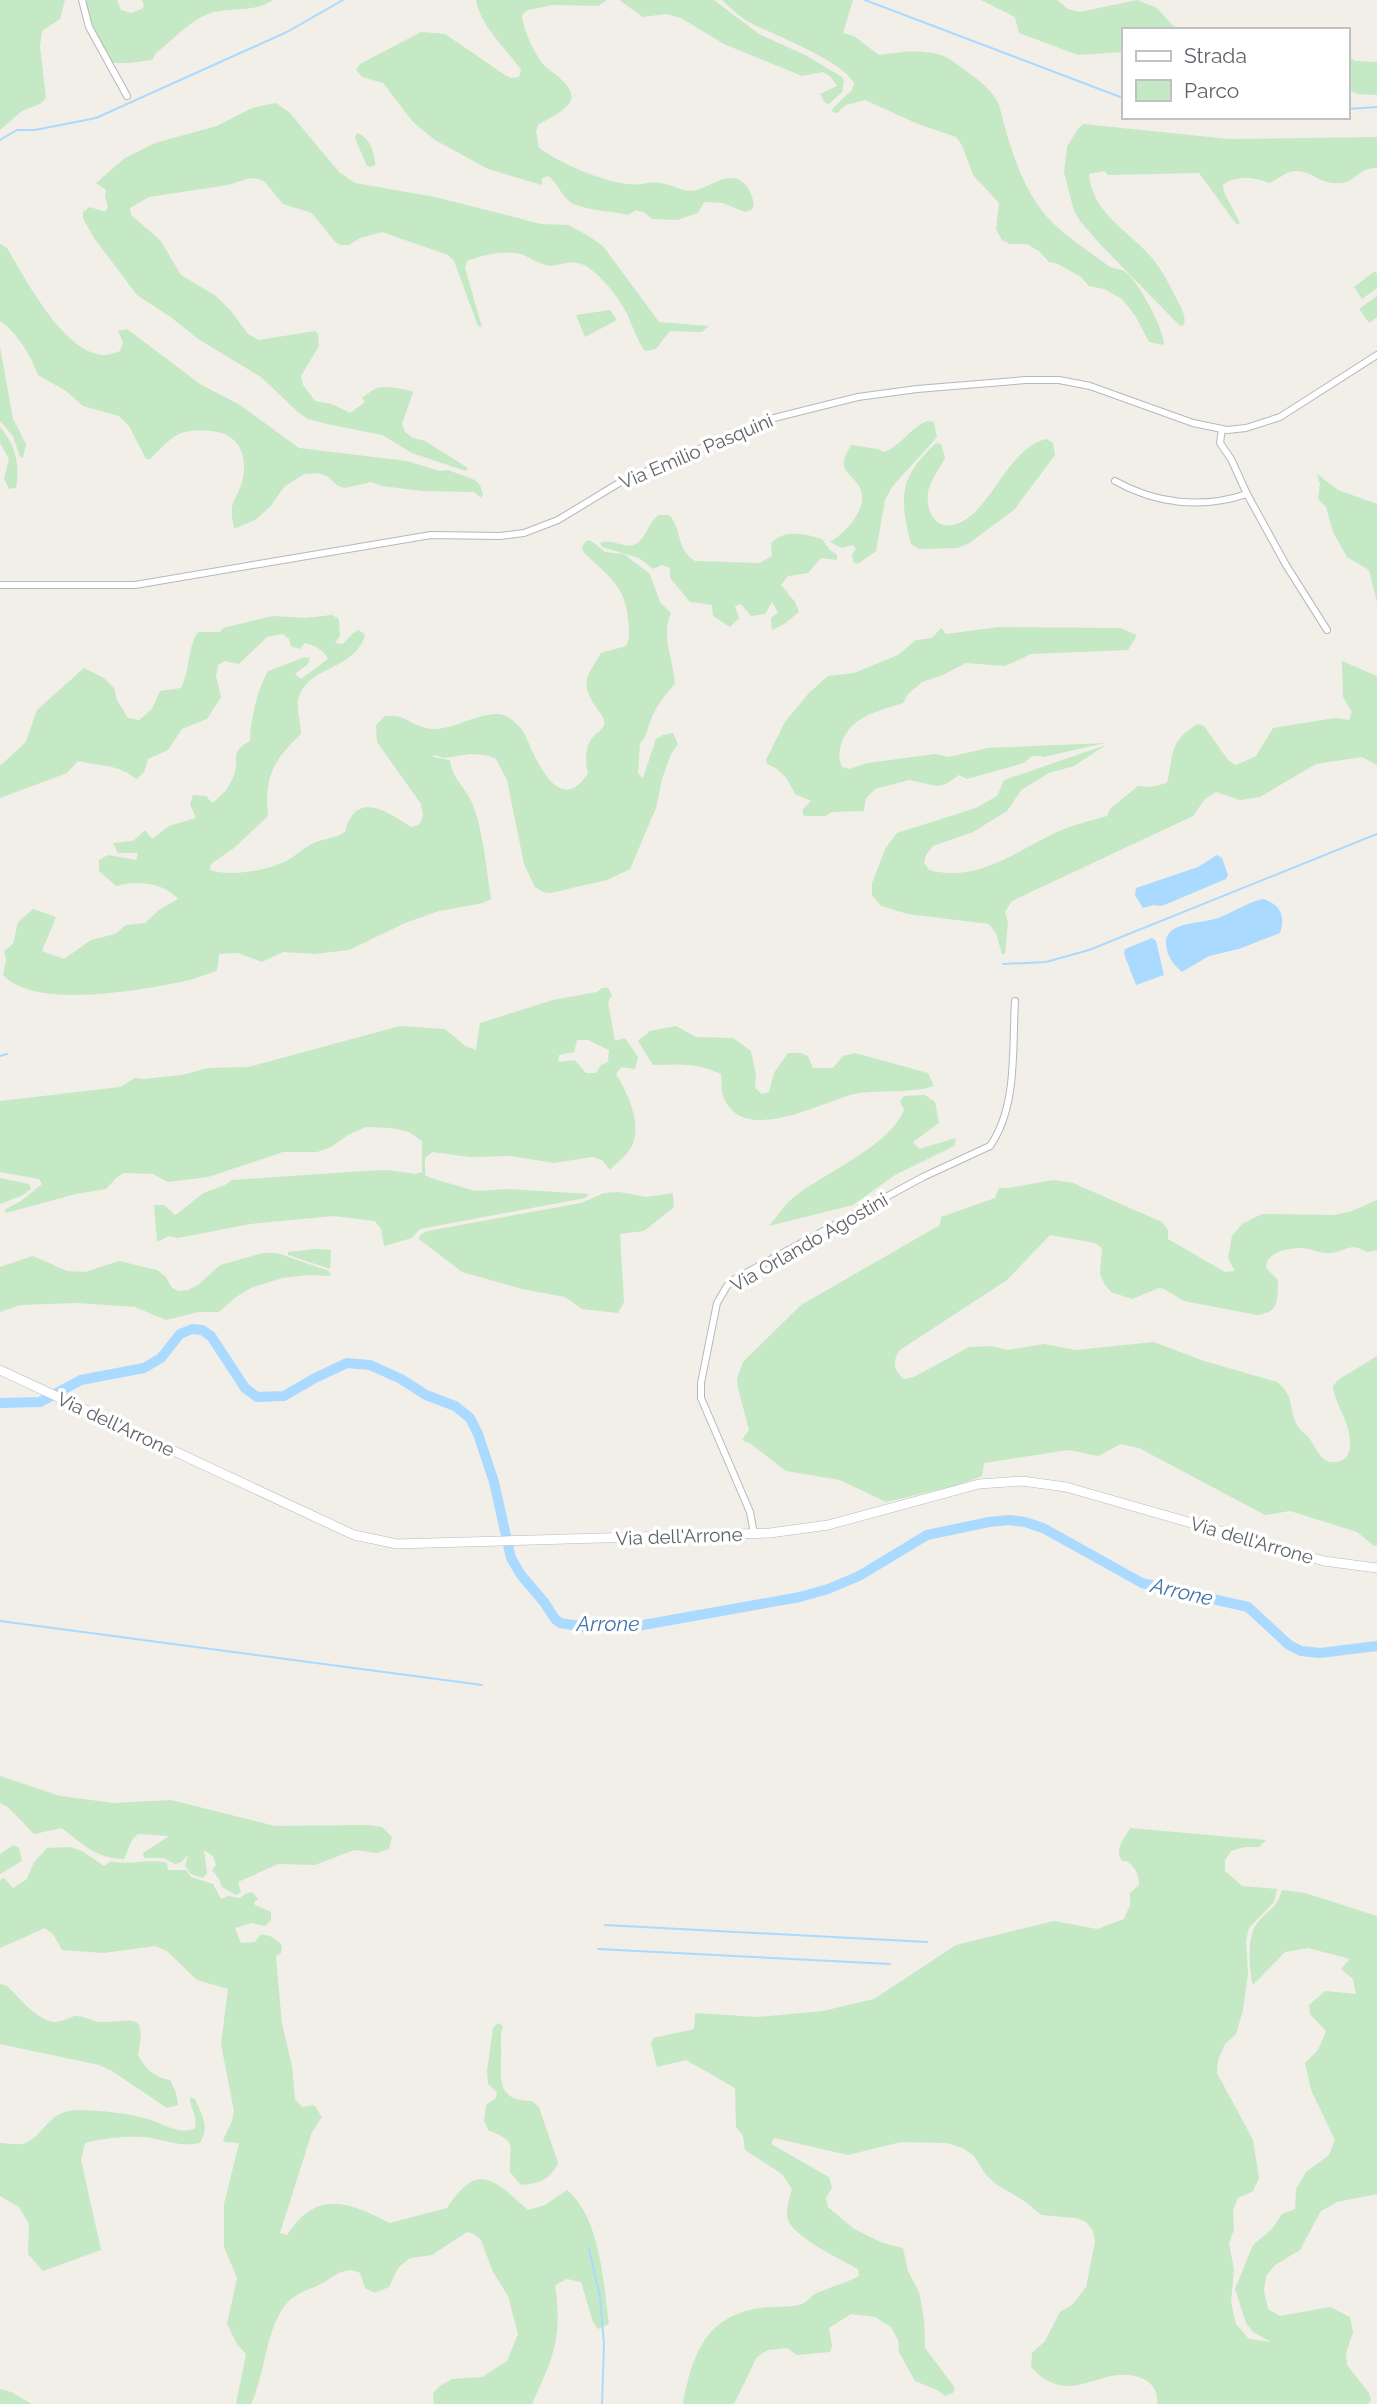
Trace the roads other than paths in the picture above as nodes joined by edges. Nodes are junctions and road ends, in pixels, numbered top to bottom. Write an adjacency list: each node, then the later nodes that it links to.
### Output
1 (82, 0): 2 (street)
2 (127, 96)
3 (1377, 355): 4 (street, Via Emilio Pasquini)
4 (1222, 429): 6 (street); 7 (street, Via Emilio Pasquini)
5 (1115, 481): 6 (street)
6 (1247, 494): 8 (street)
7 (0, 584)
8 (1327, 630)
9 (1015, 1001): 11 (street, Via Orlando Agostini)
10 (0, 1370): 11 (street, Via dell'Arrone)
11 (754, 1534): 12 (street, Via dell'Arrone)
12 (1377, 1568)

